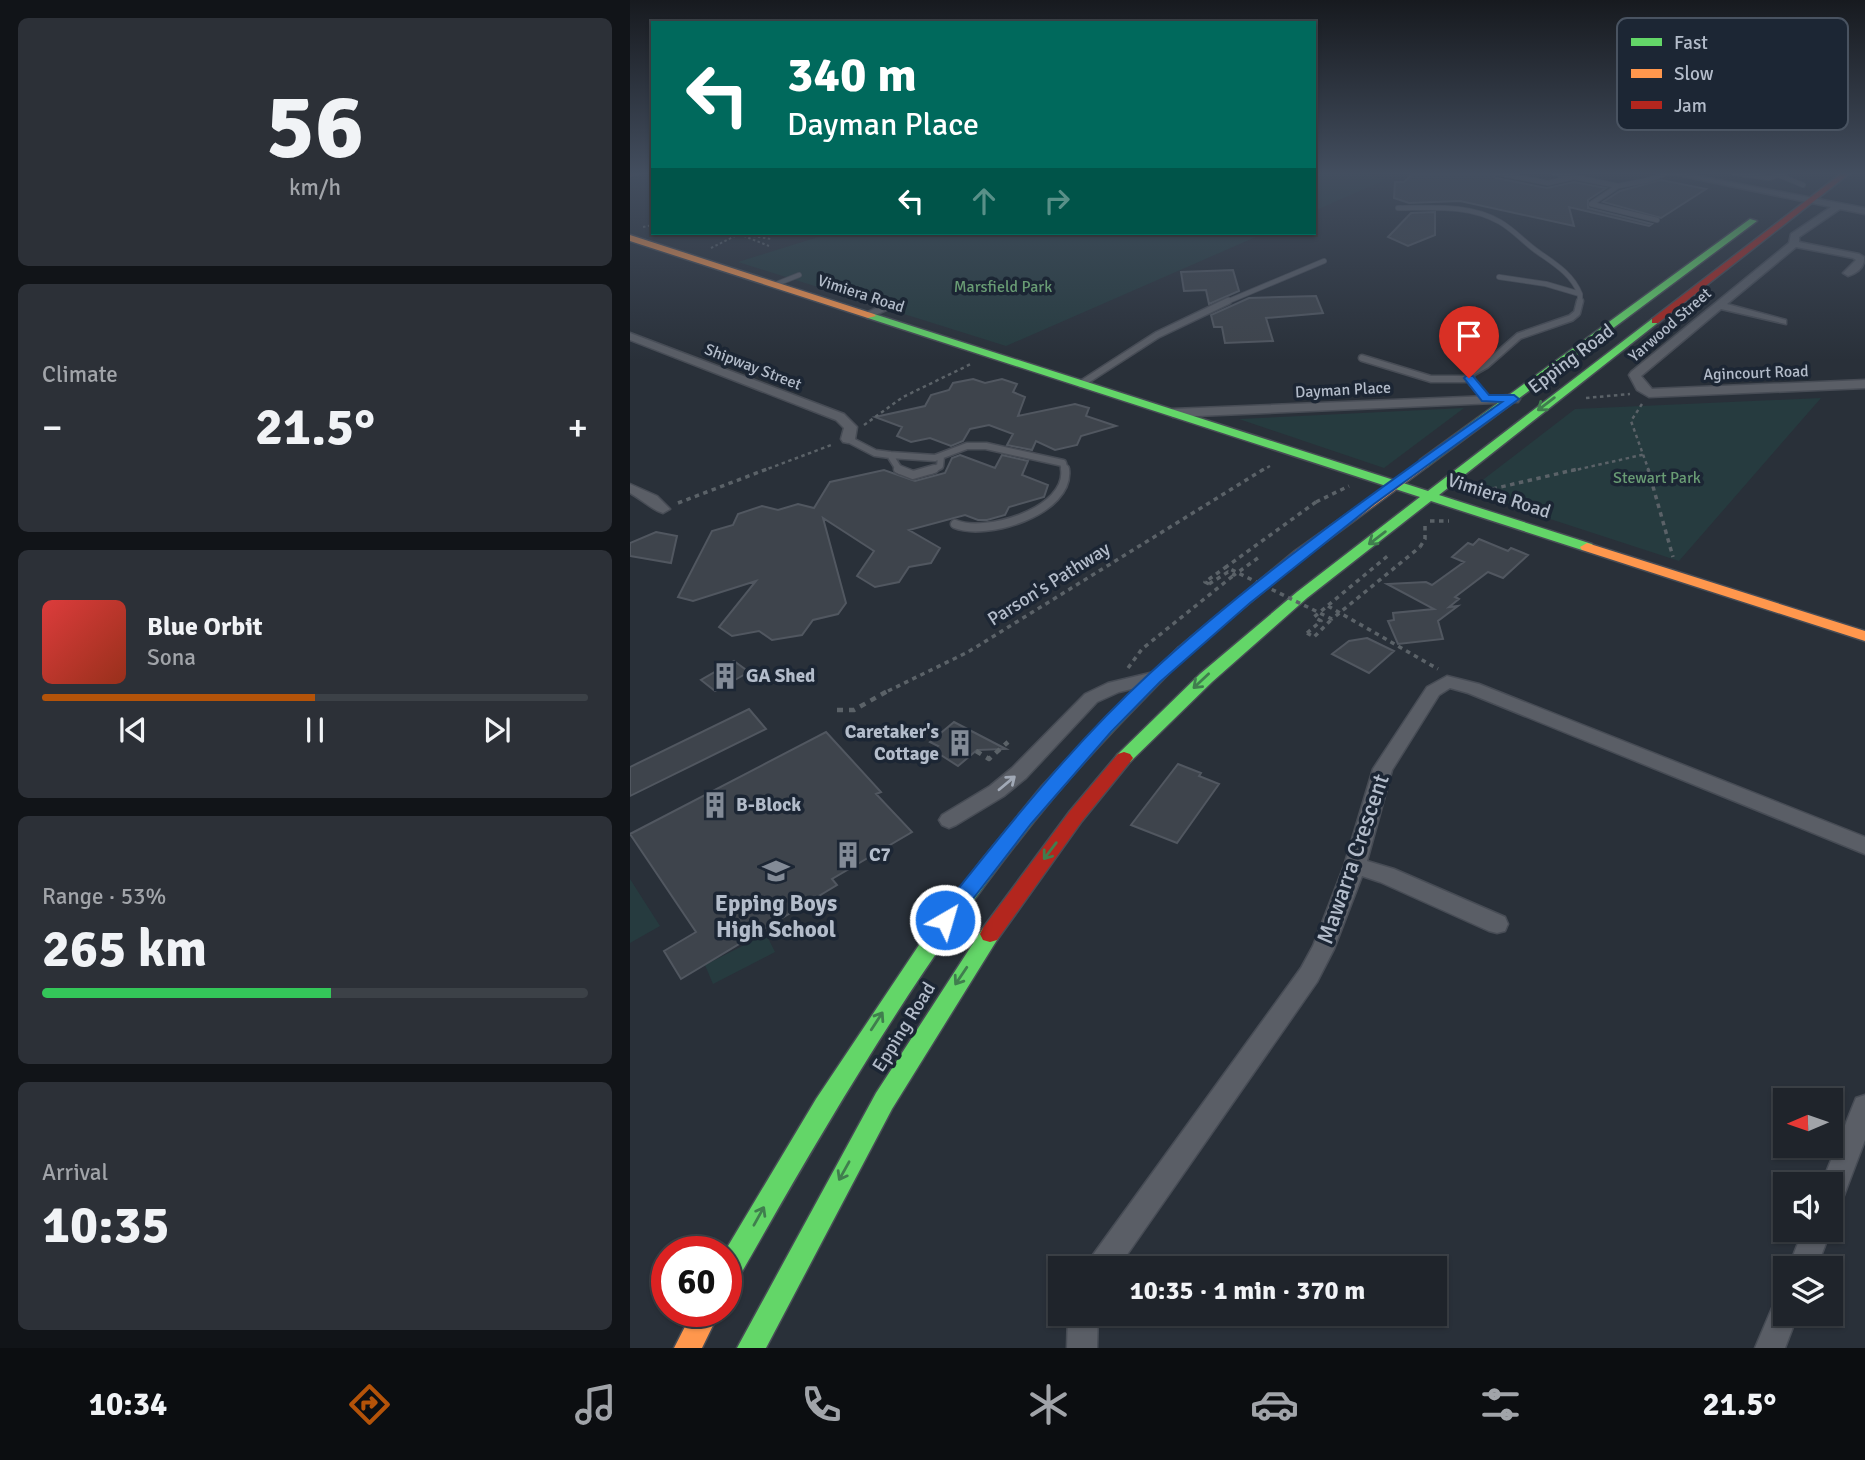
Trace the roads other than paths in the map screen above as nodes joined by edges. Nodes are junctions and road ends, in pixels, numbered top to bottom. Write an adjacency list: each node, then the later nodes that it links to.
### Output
1 (1519, 236): 12 (lane)
2 (1733, 236): 24 (main road, Epping Road)
3 (1764, 236): 31 (main road, Epping Road, one-way to 31)
4 (1794, 236): 6 (street, Yarwood Street)
5 (630, 238): 11 (main road, Vimiera Road)
6 (1794, 244): 8 (street); 14 (street, Yarwood Street)
7 (1324, 261): 20 (lane)
8 (1848, 273)
9 (799, 275): 11 (lane)
10 (1499, 276): 12 (lane)
11 (774, 285): 15 (main road, Vimiera Road)
12 (1580, 294): 19 (lane)
13 (893, 304): 15 (lane)
14 (1717, 305): 16 (street); 22 (street, Yarwood Street)
15 (868, 315): 20 (main road, Vimiera Road)
16 (1782, 322)
17 (630, 336): 26 (street, Shipway Street)
18 (1362, 358): 19 (lane)
19 (1470, 379): 23 (lane)
20 (1081, 384): 25 (main road, Vimiera Road)
21 (1865, 384): 22 (street, Agincourt Road)
22 (1649, 393)
23 (1486, 399): 24 (street, Dayman Place); 25 (street, Dayman Place)
24 (1514, 399): 29 (main road, Epping Road)
25 (1173, 413): 29 (main road, Vimiera Road)
26 (848, 439): 27 (lane)
27 (890, 455): 28 (lane); 28 (lane)
28 (941, 457): 33 (lane)
29 (1393, 485): 31 (main road, Vimiera Road); 35 (main road, Epping Road)
30 (630, 488): 32 (street)
31 (1432, 497): 34 (main road, Vimiera Road); 48 (main road, Epping Road, one-way to 48)
32 (663, 509)
33 (955, 524)
34 (1865, 636)
35 (1154, 678): 36 (street, one-way to 35); 42 (main road, Epping Road, one-way to 35)
36 (949, 820)
37 (1865, 846): 38 (street, Mawarra Crescent)
38 (1355, 866): 39 (street); 43 (street, Mawarra Crescent)
39 (1497, 924)
40 (1865, 1107): 41 (street)
41 (1839, 1172)
42 (742, 1248)
43 (1109, 1256)
44 (1083, 1326): 49 (street)
45 (1779, 1326): 50 (street)
46 (699, 1327): 47 (main road)
47 (688, 1348)
48 (751, 1348)
49 (1082, 1348)
50 (1770, 1348)

